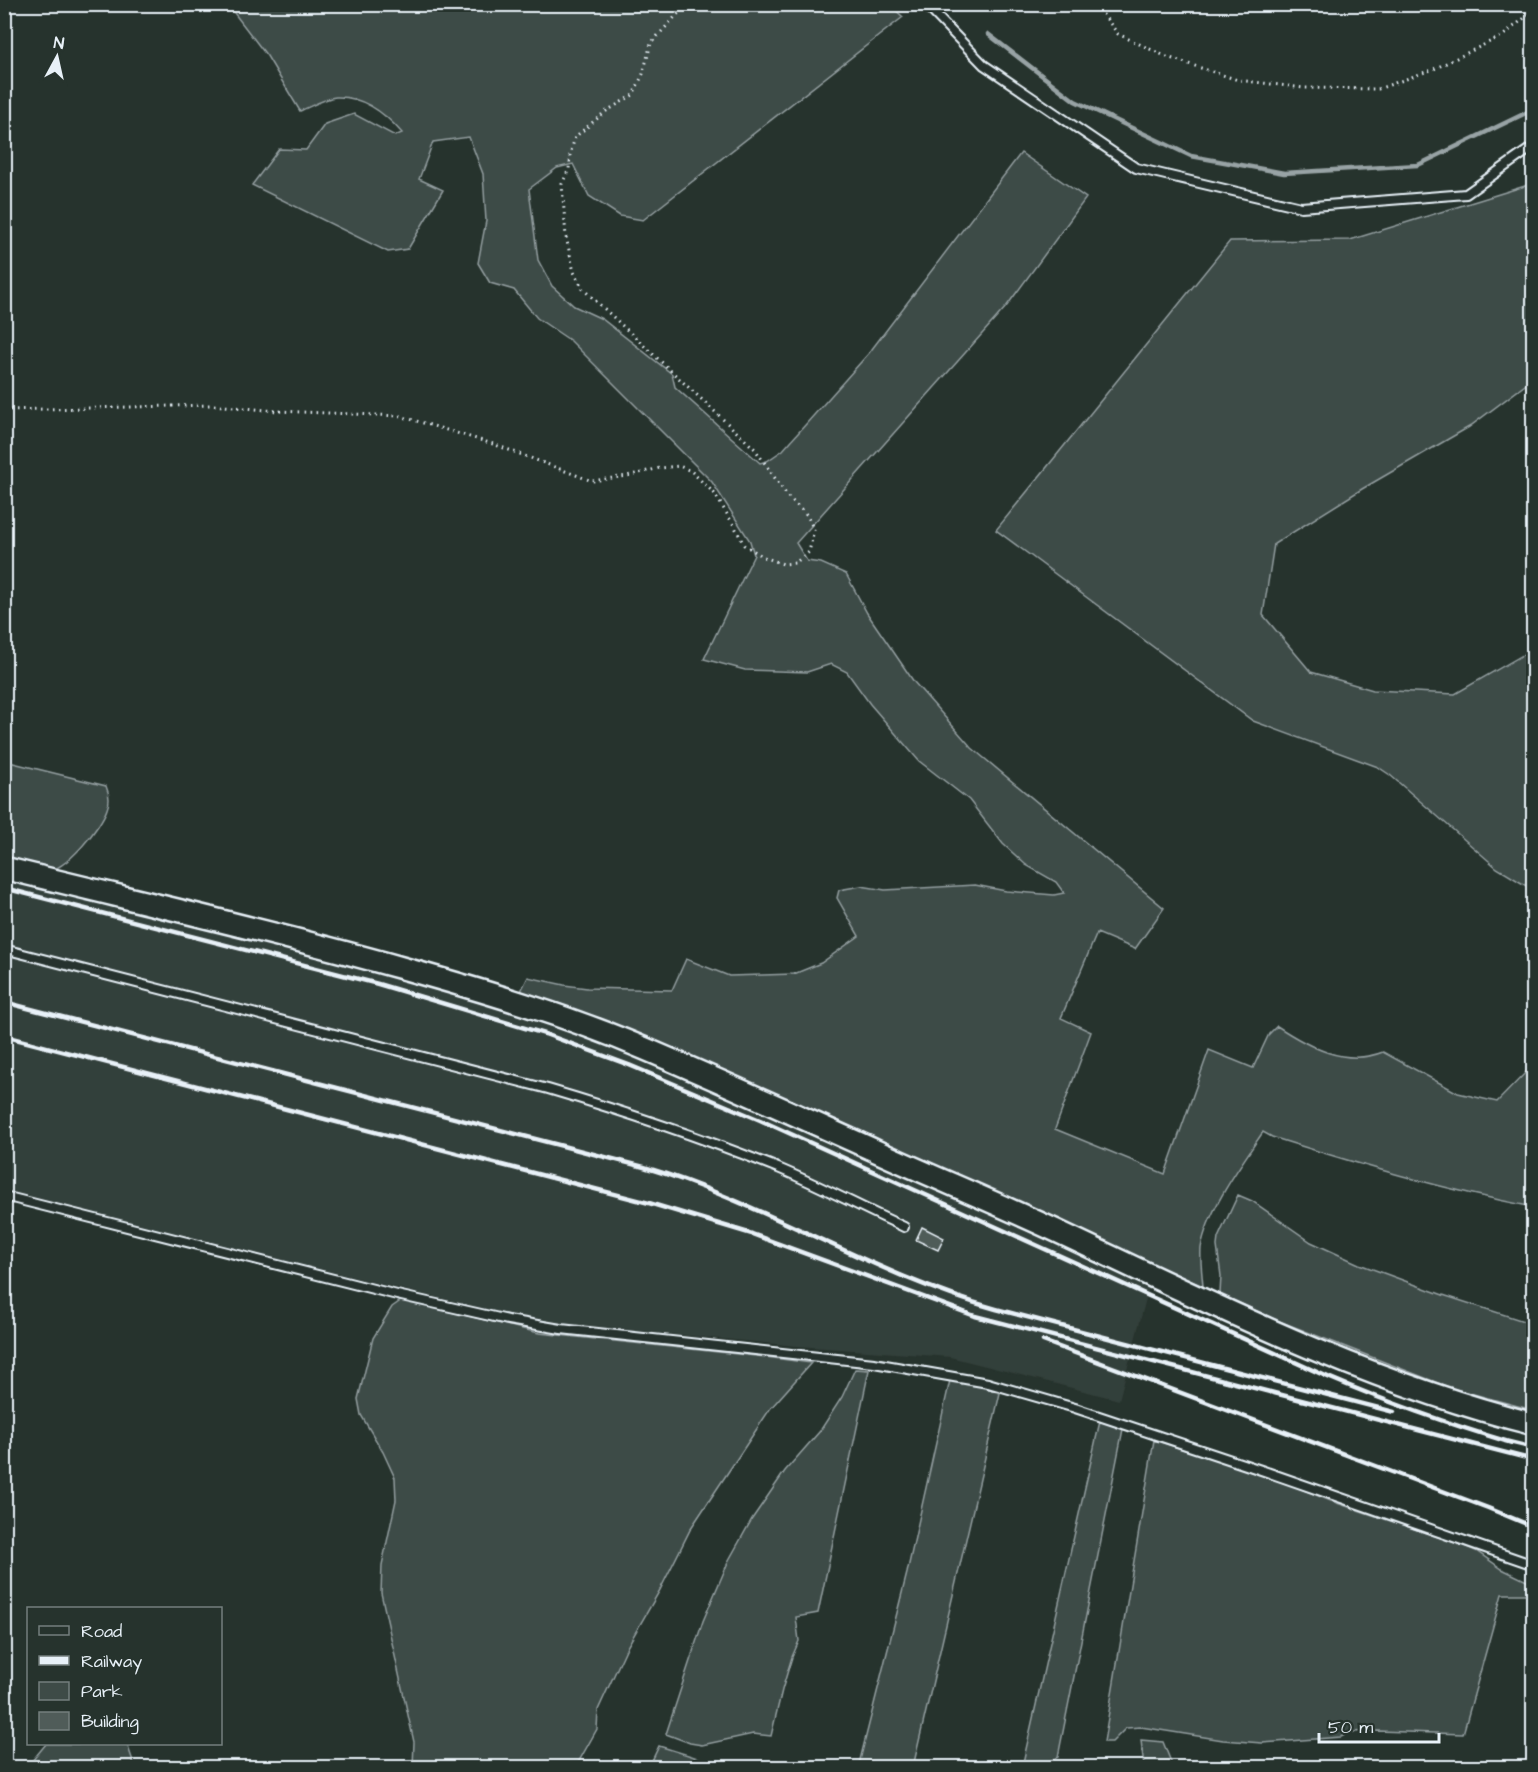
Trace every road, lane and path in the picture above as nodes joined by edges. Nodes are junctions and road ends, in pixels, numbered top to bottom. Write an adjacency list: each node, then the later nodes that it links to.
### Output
1 (687, 4): 6 (path)
2 (925, 4): 5 (lane)
3 (1097, 4): 4 (path)
4 (1533, 10)
5 (1533, 146)
6 (4, 410)
7 (4, 868): 11 (main road)
8 (4, 949): 10 (lane)
9 (4, 1196): 12 (lane)
10 (904, 1227)
11 (1533, 1424)
12 (1533, 1565)

